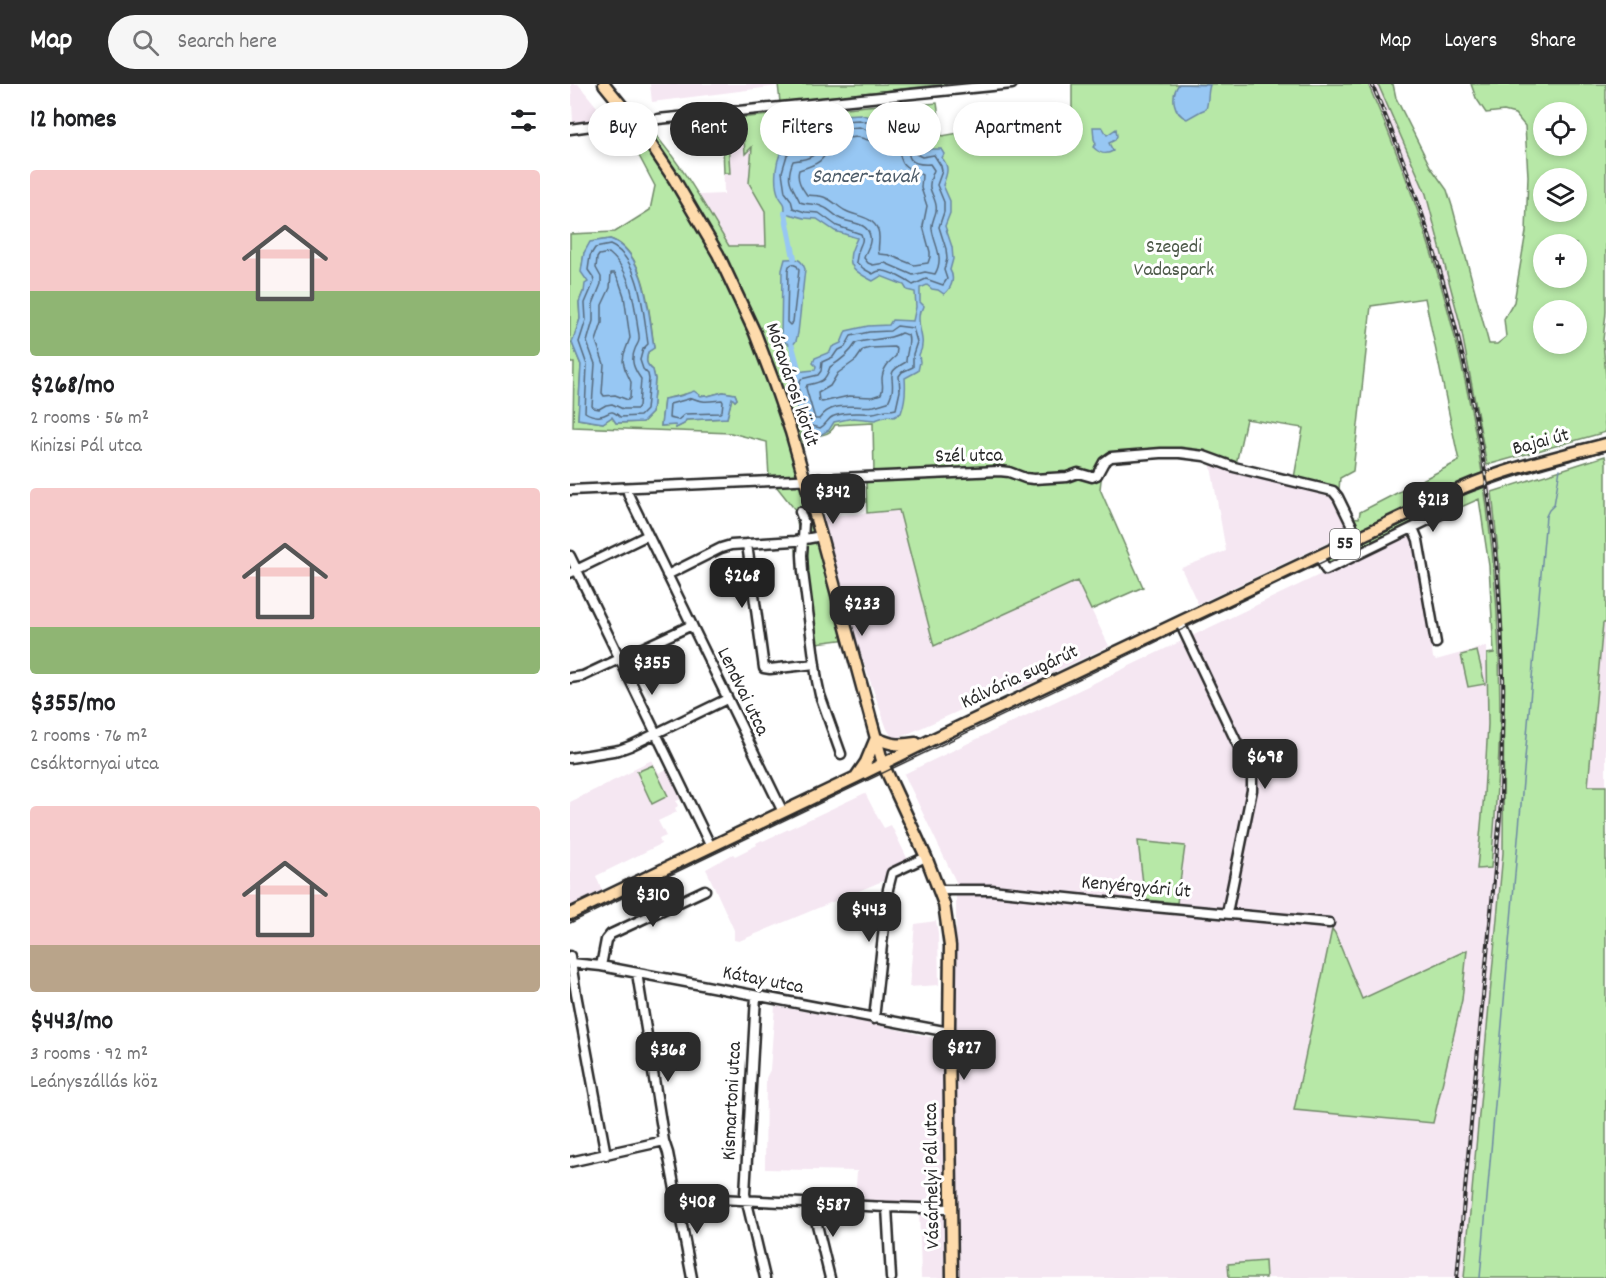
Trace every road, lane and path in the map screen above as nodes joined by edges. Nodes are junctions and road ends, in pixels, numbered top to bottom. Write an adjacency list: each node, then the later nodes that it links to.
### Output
1 (604, 84): 4 (main road, Móravárosi körút)
2 (610, 84): 4 (street)
3 (1012, 84): 6 (street)
4 (614, 95): 5 (main road, Móravárosi körút)
5 (620, 102)
6 (658, 118)
7 (588, 126): 8 (street)
8 (570, 129)
9 (658, 155): 12 (main road, Móravárosi körút)
10 (1606, 444): 11 (main road, Bajai út / 55)
11 (1487, 478): 20 (main road, Kálvária sugárút / 55)
12 (805, 480): 13 (street, Szél utca); 19 (main road, Móravárosi körút); 20 (street, Szél utca)
13 (627, 488): 14 (street, Szél utca); 18 (street, Lendvai utca)
14 (570, 490)
15 (800, 512): 21 (street)
16 (1441, 514): 17 (street)
17 (1413, 528): 24 (street); 29 (street)
18 (648, 535): 25 (street); 26 (street, Lendvai utca)
19 (821, 536): 21 (street); 35 (main road, Móravárosi körút)
20 (1358, 538): 24 (main road, Kálvária sugárút / 55)
21 (803, 540): 22 (street); 31 (street)
22 (747, 544): 26 (street); 31 (street)
23 (570, 556): 25 (street)
24 (1319, 556): 27 (main road, Kálvária sugárút / 55)
25 (573, 571): 30 (street)
26 (667, 575): 28 (street, Lendvai utca)
27 (1180, 623): 36 (main road, Kálvária sugárút / 55); 46 (street)
28 (692, 625): 30 (street); 33 (street, Lendvai utca)
29 (1436, 643)
30 (620, 660): 32 (street); 34 (street)
31 (815, 664): 37 (street)
32 (570, 678)
33 (727, 699): 34 (street); 41 (street, Lendvai utca)
34 (656, 733): 38 (street); 42 (street)
35 (876, 738): 36 (main road); 39 (main road, Móravárosi körút); 40 (main road)
36 (929, 741): 39 (main road, Kálvária sugárút / 55)
37 (841, 754)
38 (570, 758)
39 (883, 764): 40 (main road, Kálvária sugárút / 55); 43 (main road, Vásárhelyi Pál utca)
40 (856, 777): 41 (main road, Kálvária sugárút / 55)
41 (783, 812): 42 (main road, Kálvária sugárút / 55)
42 (711, 846): 47 (main road, Kálvária sugárút / 55)
43 (926, 857): 45 (main road, Vásárhelyi Pál utca); 54 (street)
44 (705, 890): 50 (street)
45 (940, 890): 46 (street, Kenyérgyári út); 55 (main road, Vásárhelyi Pál utca)
46 (1227, 913): 48 (street, Kenyérgyári út)
47 (570, 914)
48 (1329, 923)
49 (571, 959): 50 (street, Kátay utca); 52 (street)
50 (601, 966): 51 (street, Kátay utca)
51 (637, 973): 53 (street, Kátay utca); 56 (street)
52 (573, 995): 57 (street)
53 (756, 996): 54 (street, Kátay utca); 60 (street, Kismartoni utca)
54 (874, 1019): 55 (street, Kátay utca)
55 (949, 1032): 63 (main road, Vásárhelyi Pál utca)
56 (664, 1141): 57 (street); 59 (street)
57 (606, 1155): 58 (street)
58 (570, 1162)
59 (677, 1197): 60 (street); 64 (street)
60 (745, 1199): 61 (street); 65 (street, Kismartoni utca)
61 (812, 1204): 62 (street); 66 (street)
62 (887, 1207): 63 (street); 67 (street)
63 (951, 1209): 68 (main road, Vásárhelyi Pál utca)
64 (692, 1278)
65 (765, 1278)
66 (830, 1278)
67 (891, 1278)
68 (952, 1278)

